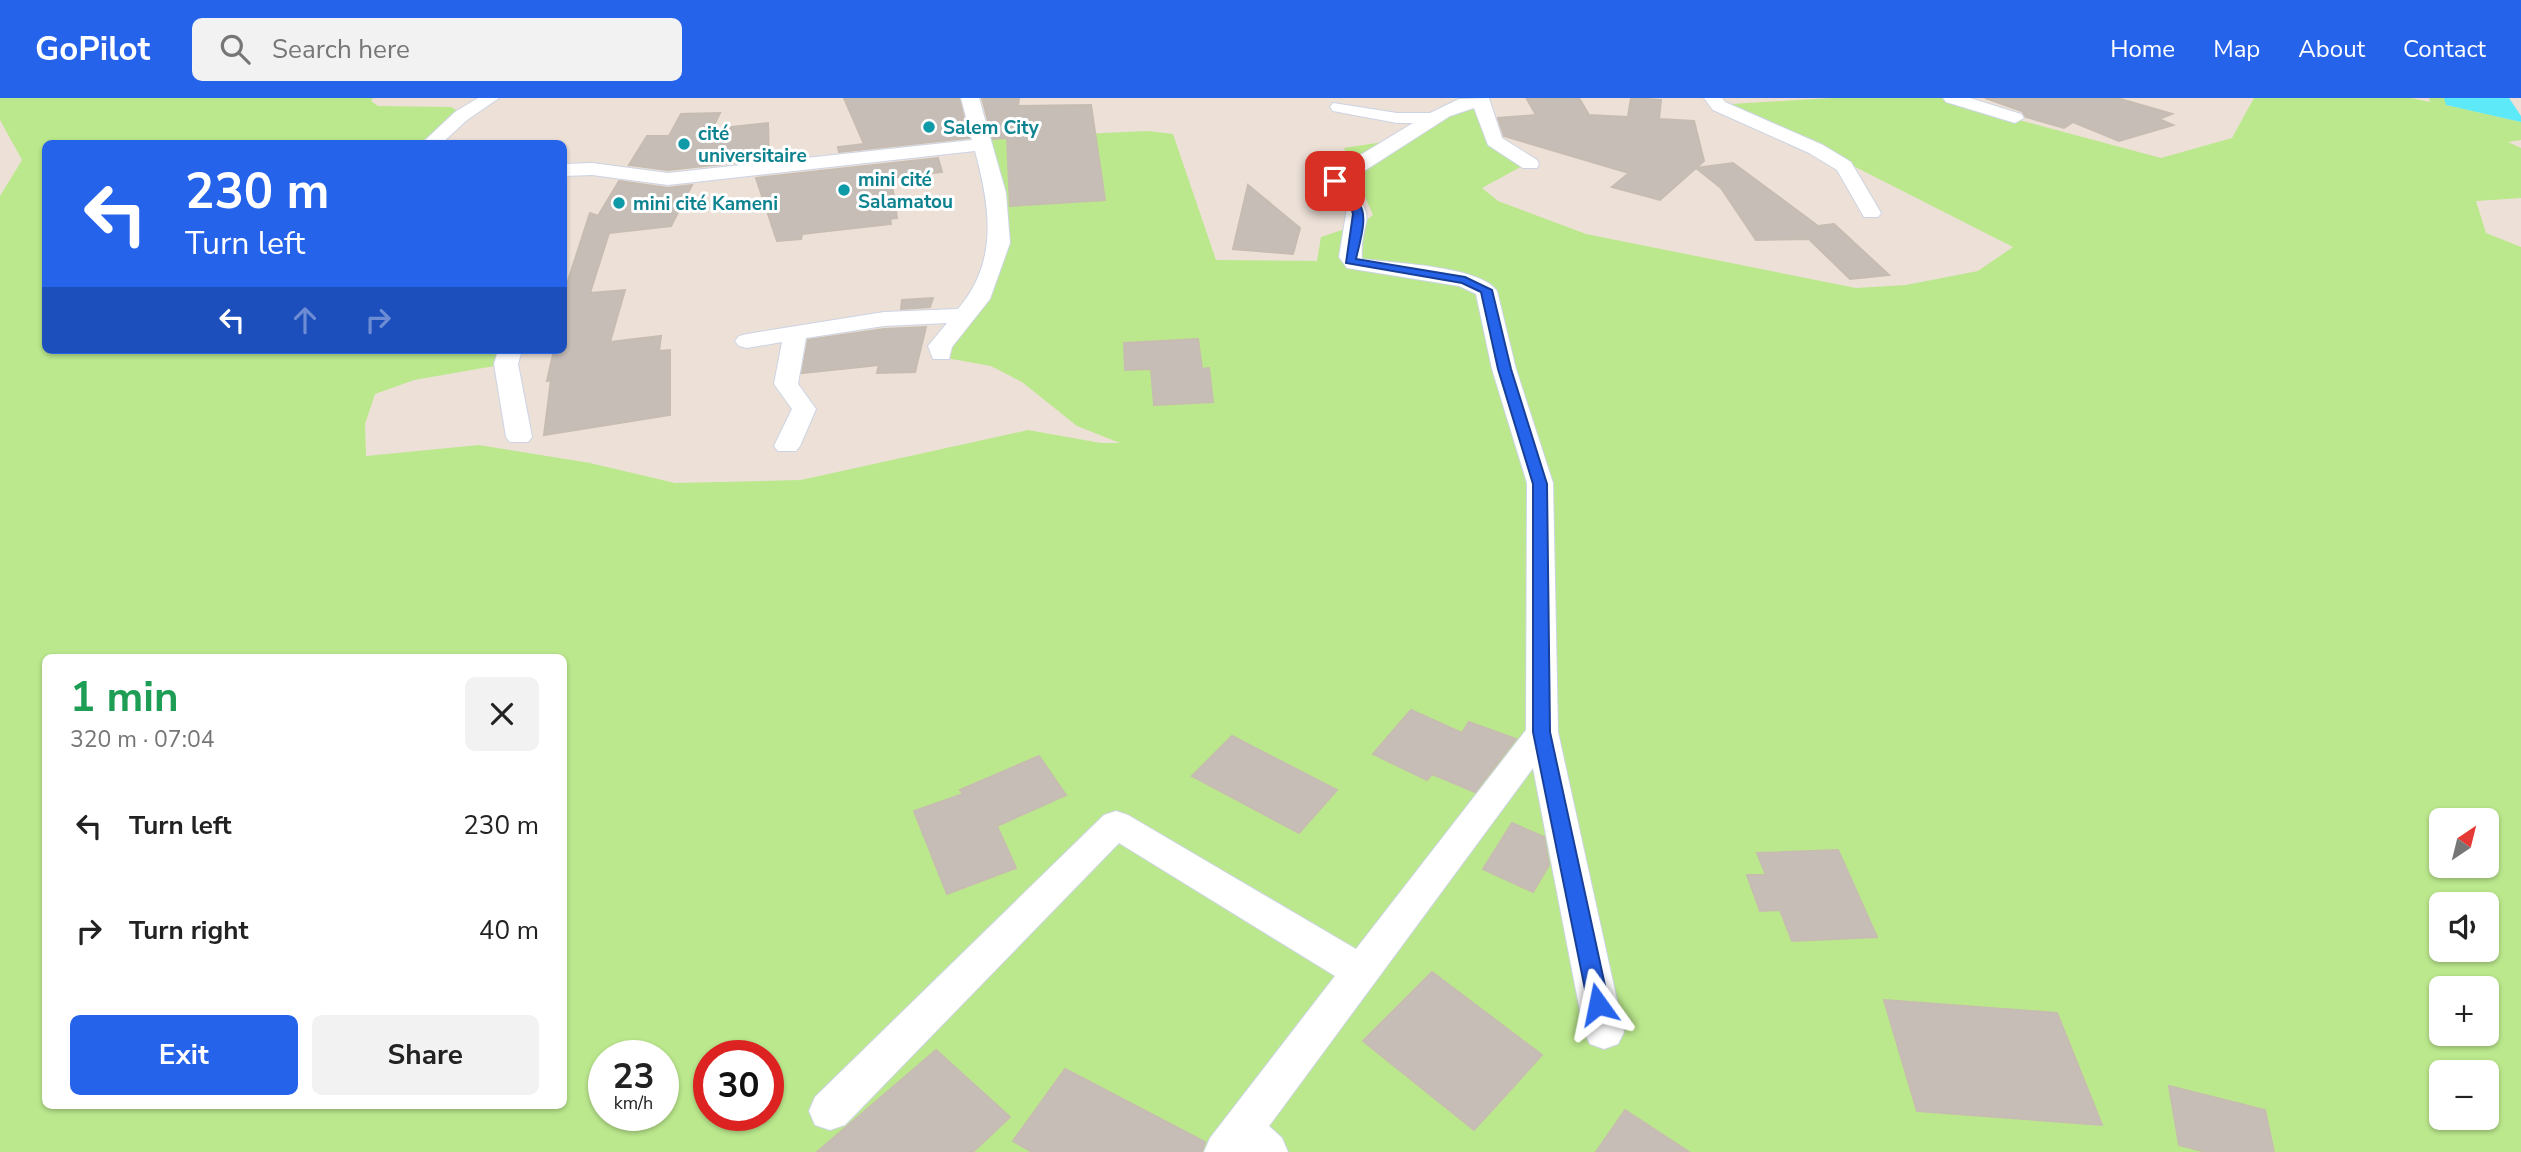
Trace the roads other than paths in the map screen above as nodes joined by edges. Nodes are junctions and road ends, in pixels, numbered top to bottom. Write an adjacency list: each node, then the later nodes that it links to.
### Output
1 (490, 98): 9 (street)
2 (970, 98): 10 (street)
3 (1713, 98): 13 (street)
4 (1952, 98): 8 (street)
5 (1480, 100): 7 (street); 11 (street)
6 (1339, 107): 7 (street)
7 (1433, 118): 21 (street)
8 (2015, 118)
9 (434, 140)
10 (981, 145): 12 (street); 14 (street)
11 (1530, 164)
12 (567, 175)
13 (1871, 212)
14 (964, 316): 15 (street); 18 (street)
15 (795, 334): 16 (street); 20 (street)
16 (747, 341)
17 (510, 354): 19 (street)
18 (941, 354)
19 (519, 437)
20 (787, 446)
21 (1542, 732): 22 (street); 23 (street)
22 (1363, 973): 24 (street); 25 (street)
23 (1604, 1031)
24 (830, 1111)
25 (1245, 1144)

